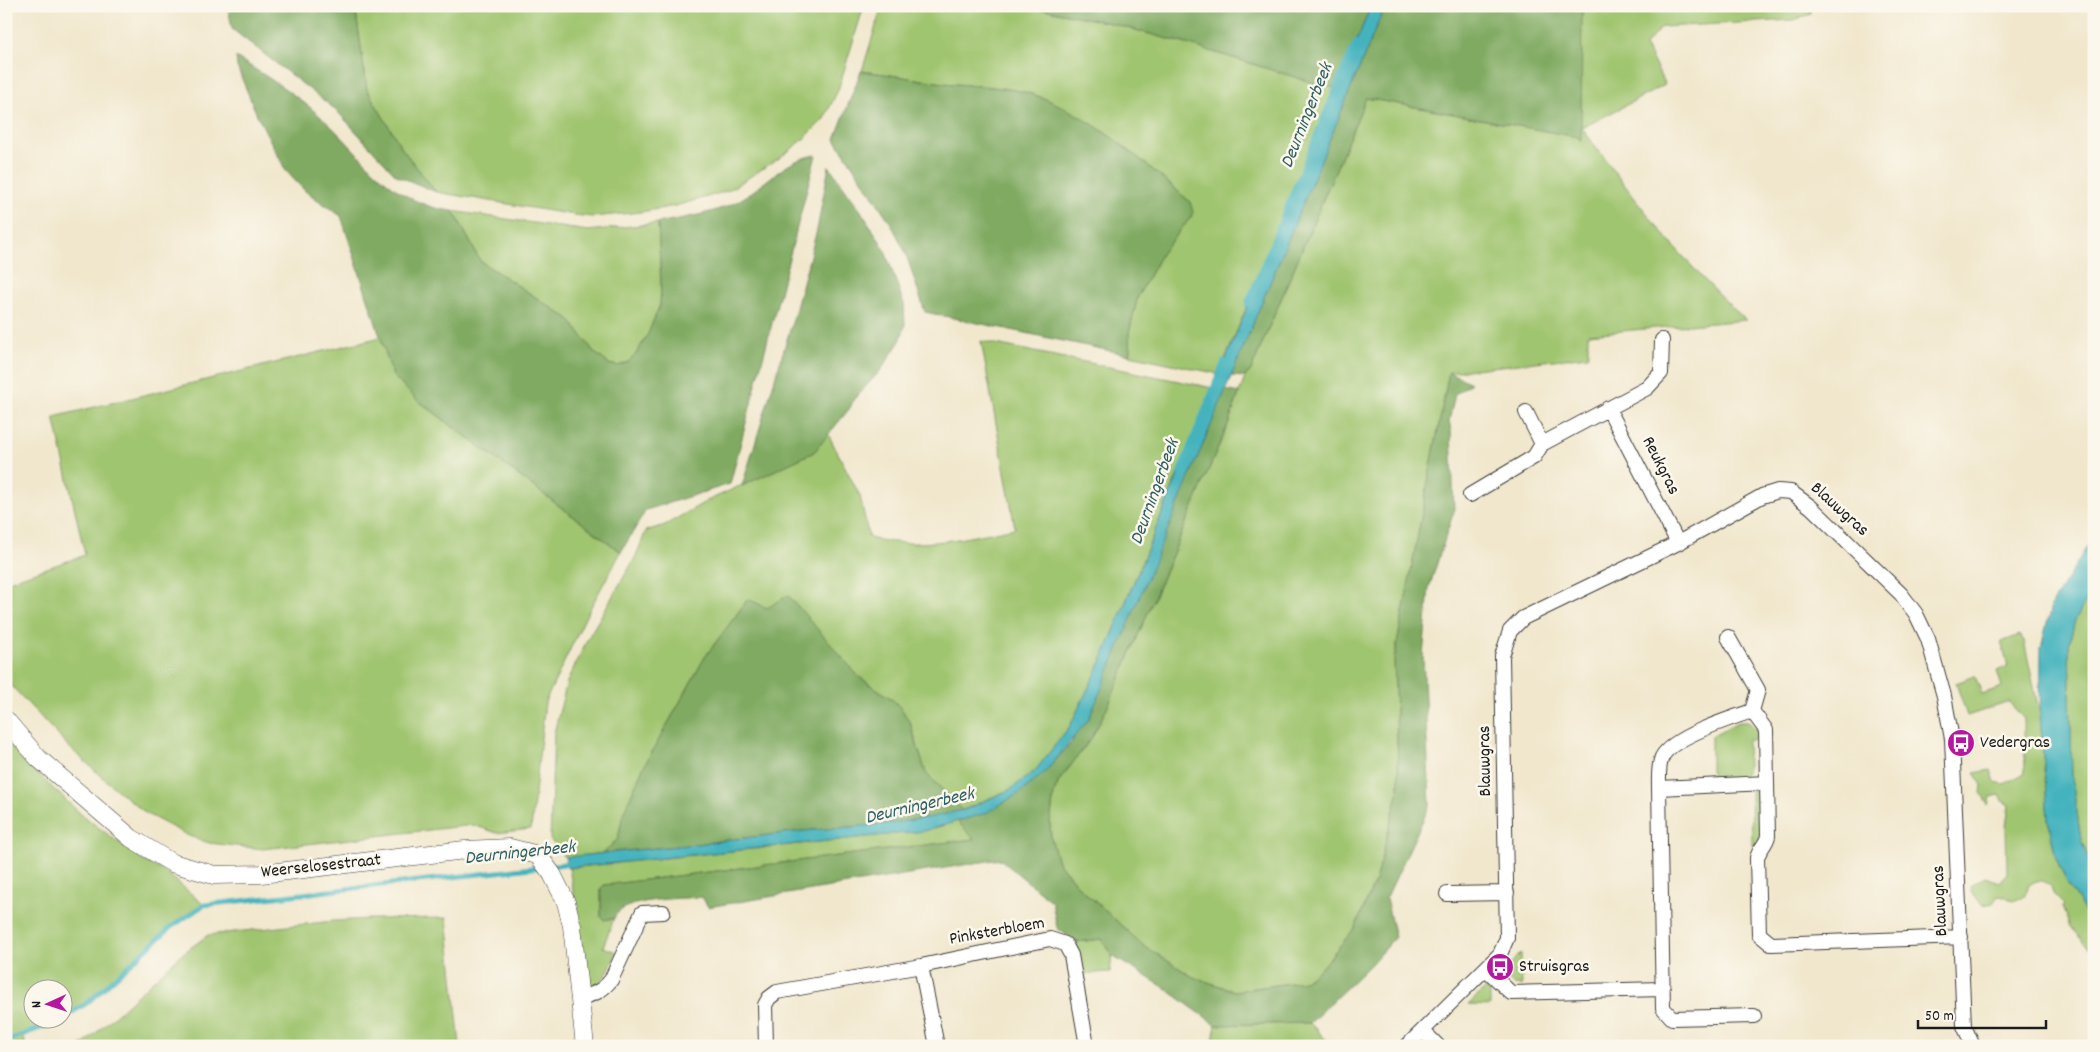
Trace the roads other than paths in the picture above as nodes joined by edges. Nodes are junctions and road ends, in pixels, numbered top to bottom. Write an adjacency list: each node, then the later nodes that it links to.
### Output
1 (1662, 340): 2 (street)
2 (1608, 408): 4 (street); 6 (street, Reukgras)
3 (1526, 412): 4 (street)
4 (1542, 444): 5 (street)
5 (1470, 495)
6 (1678, 542): 12 (street, Blauwgras); 15 (street, Blauwgras)
7 (1728, 637): 8 (street)
8 (1752, 711): 10 (street); 11 (street)
9 (6, 720): 19 (street, Weerselosestraat)
10 (1767, 783): 11 (street); 15 (street)
11 (1659, 788): 18 (street)
12 (1507, 893): 13 (street); 17 (street, Blauwgras)
13 (1447, 894)
14 (663, 912): 19 (street)
15 (1961, 937): 28 (street, Blauwgras)
16 (921, 966): 23 (street, Pinksterbloem); 24 (street); 25 (street, Pinksterbloem)
17 (1486, 969): 18 (street); 21 (street, Blauwgras)
18 (1662, 989): 20 (street)
19 (580, 997): 22 (street, Weerselosestraat)
20 (1754, 1016)
21 (1423, 1031): 26 (street, Blauwgras); 27 (street)
22 (585, 1046)
23 (766, 1046)
24 (937, 1046)
25 (1087, 1046)
26 (1407, 1046)
27 (1438, 1046)
28 (1973, 1046)

